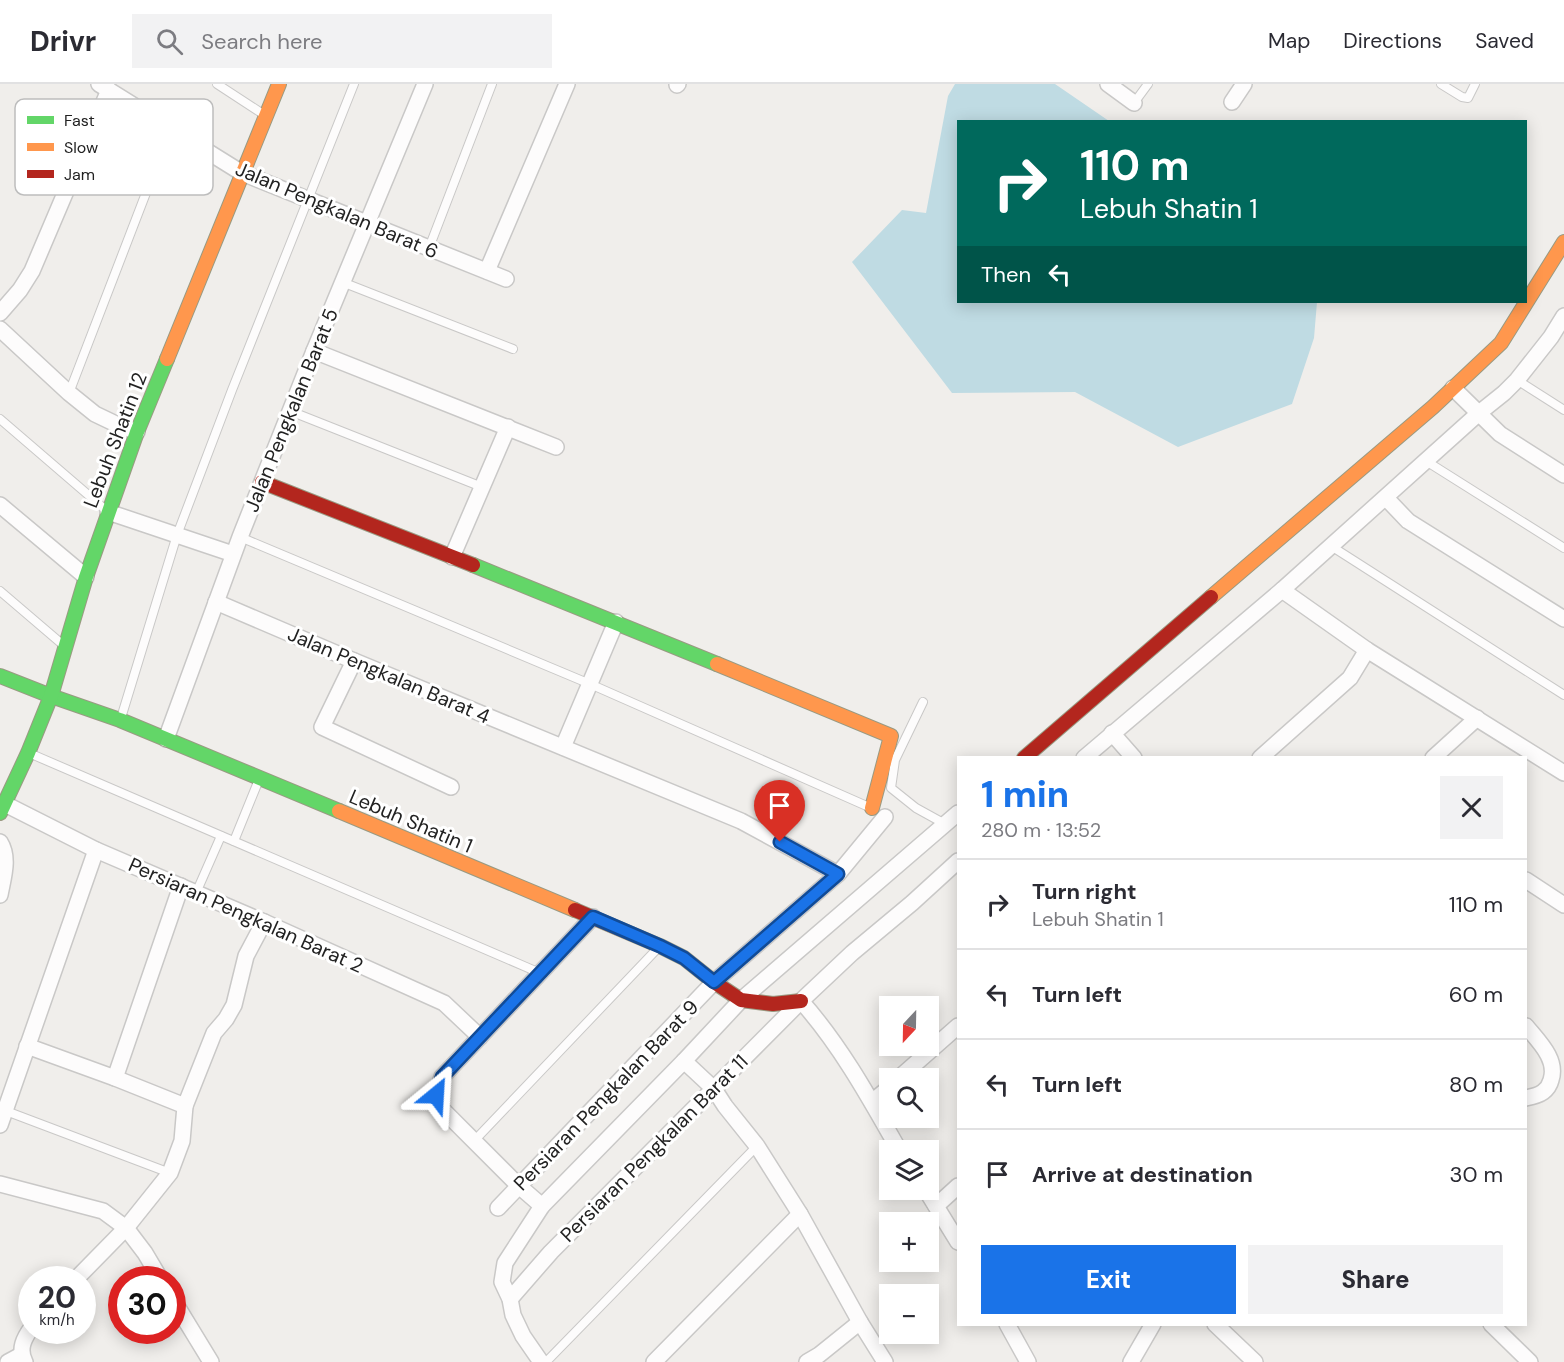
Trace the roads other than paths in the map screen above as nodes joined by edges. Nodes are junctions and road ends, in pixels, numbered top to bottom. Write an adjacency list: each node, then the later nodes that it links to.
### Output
1 (217, 84): 16 (lane)
2 (279, 84): 16 (street, Lebuh Shatin 12)
3 (354, 84): 21 (lane)
4 (425, 84): 22 (street, Jalan Pengkalan Barat 5)
5 (492, 84): 24 (lane)
6 (567, 84): 25 (street)
7 (1108, 84): 15 (street)
8 (1148, 84): 15 (lane)
9 (1244, 84): 14 (street)
10 (1441, 84): 11 (lane)
11 (1475, 84)
12 (104, 87): 13 (street, Jalan Pengkalan Barat 6)
13 (124, 99)
14 (1232, 102)
15 (1134, 104)
16 (266, 115): 18 (street, Lebuh Shatin 12)
17 (213, 155): 18 (street, Jalan Pengkalan Barat 6)
18 (242, 173): 21 (street, Jalan Pengkalan Barat 6); 44 (street, Lebuh Shatin 12)
19 (62, 195): 30 (street)
20 (145, 195): 38 (lane)
21 (309, 200): 22 (street, Jalan Pengkalan Barat 6); 53 (lane)
22 (367, 223): 24 (street, Jalan Pengkalan Barat 6); 27 (street, Jalan Pengkalan Barat 5)
23 (1564, 242): 28 (street)
24 (429, 248): 25 (street, Jalan Pengkalan Barat 6)
25 (487, 271): 26 (street, Jalan Pengkalan Barat 6)
26 (506, 279)
27 (342, 282): 34 (lane); 35 (street, Jalan Pengkalan Barat 5)
28 (1527, 301)
29 (1526, 303): 37 (street)
30 (0, 313)
31 (1564, 316): 33 (street)
32 (0, 329): 38 (street)
33 (1558, 341): 36 (street)
34 (513, 349)
35 (314, 351): 40 (street, Jalan Pengkalan Barat 5); 43 (street)
36 (1517, 380): 39 (lane); 41 (street)
37 (1453, 388): 41 (street); 79 (street)
38 (69, 393): 44 (street)
39 (1564, 410)
40 (290, 411): 48 (street, Jalan Pengkalan Barat 5); 49 (lane)
41 (1479, 413): 46 (street); 47 (street)
42 (0, 419): 52 (lane)
43 (508, 428): 45 (street); 49 (street)
44 (137, 432): 52 (street, Lebuh Shatin 12)
45 (555, 447)
46 (1426, 461): 50 (street); 56 (lane)
47 (1564, 475)
48 (262, 482): 54 (street, Jalan Pengkalan Barat 5); 58 (street)
49 (482, 487): 58 (street)
50 (1386, 498): 55 (street); 63 (street)
51 (0, 505): 59 (street)
52 (108, 512): 53 (street); 59 (street, Lebuh Shatin 12)
53 (177, 535): 57 (street); 74 (lane)
54 (240, 537): 57 (street, Jalan Pengkalan Barat 5); 69 (lane)
55 (1331, 546): 60 (street); 70 (lane)
56 (1564, 548)
57 (233, 554): 62 (street, Jalan Pengkalan Barat 5)
58 (452, 557): 64 (street)
59 (86, 577): 65 (street, Lebuh Shatin 12)
60 (1282, 590): 66 (street); 75 (street)
61 (0, 591): 65 (lane)
62 (216, 602): 67 (street, Jalan Pengkalan Barat 4); 76 (street, Jalan Pengkalan Barat 5)
63 (1564, 619)
64 (616, 622): 69 (street); 88 (street)
65 (66, 646): 71 (street, Lebuh Shatin 12)
66 (1367, 650): 73 (street); 82 (street)
67 (354, 661): 77 (street, Jalan Pengkalan Barat 4); 86 (street)
68 (0, 676): 71 (street, Lebuh Shatin 1)
69 (590, 684): 77 (street); 88 (lane)
70 (1564, 695)
71 (51, 696): 74 (street, Lebuh Shatin 1); 78 (street, Lebuh Shatin 12)
72 (923, 702): 90 (lane)
73 (1477, 717): 83 (street); 84 (street)
74 (120, 720): 76 (street, Lebuh Shatin 1)
75 (1112, 733): 80 (street); 81 (street)
76 (166, 739): 85 (street, Lebuh Shatin 1)
77 (563, 747): 96 (street, Jalan Pengkalan Barat 4)
78 (28, 753): 87 (street, Lebuh Shatin 12); 91 (lane)
79 (1026, 756)
80 (1086, 756)
81 (1132, 756)
82 (1262, 756)
83 (1435, 756)
84 (1564, 772)
85 (260, 778): 92 (lane); 102 (street, Lebuh Shatin 1)
86 (451, 787)
87 (2, 809): 94 (street, Persiaran Pengkalan Barat 2)
88 (879, 813): 96 (street, Persiaran Pengkalan Barat 9)
89 (957, 814): 90 (street)
90 (945, 825): 107 (street)
91 (221, 836): 92 (lane); 99 (lane)
92 (234, 841): 105 (lane)
93 (0, 842): 100 (street)
94 (96, 850): 98 (street, Persiaran Pengkalan Barat 2); 112 (street)
95 (957, 862): 108 (street, Persiaran Pengkalan Barat 11)
96 (838, 874): 106 (street, Persiaran Pengkalan Barat 9)
97 (1527, 881): 101 (street)
98 (181, 886): 99 (street, Persiaran Pengkalan Barat 2); 116 (street)
99 (196, 893): 103 (street, Persiaran Pengkalan Barat 2)
100 (0, 895)
101 (1564, 904)
102 (593, 917): 104 (street, Lebuh Shatin 1); 105 (street)
103 (264, 922): 111 (street, Persiaran Pengkalan Barat 2); 121 (street)
104 (660, 946): 106 (street, Lebuh Shatin 1); 124 (lane)
105 (540, 973): 111 (street)
106 (714, 982): 107 (street, Lebuh Shatin 1); 128 (street, Persiaran Pengkalan Barat 9)
107 (741, 1000): 108 (street, Lebuh Shatin 1); 113 (street)
108 (801, 1001): 117 (street, Persiaran Pengkalan Barat 11); 120 (street)
109 (957, 1027): 114 (street)
110 (1527, 1027): 115 (street)
111 (480, 1037): 124 (street)
112 (27, 1046): 116 (street); 122 (street)
113 (684, 1061): 117 (street); 131 (street)
114 (910, 1068)
115 (1558, 1077): 119 (street)
116 (116, 1078): 121 (street)
117 (714, 1089): 125 (street); 139 (street, Persiaran Pengkalan Barat 11)
118 (879, 1096): 120 (street)
119 (1527, 1098)
120 (872, 1102): 123 (street)
121 (185, 1106): 126 (street)
122 (3, 1118): 126 (lane)
123 (893, 1140)
124 (474, 1142): 128 (street)
125 (758, 1146): 134 (street); 150 (lane)
126 (170, 1173): 135 (street)
127 (0, 1184): 135 (street)
128 (519, 1186): 131 (street); 133 (street, Persiaran Pengkalan Barat 9)
129 (957, 1187): 132 (street)
130 (932, 1200): 132 (street)
131 (542, 1206): 139 (street)
132 (936, 1206): 136 (street)
133 (498, 1208)
134 (800, 1214): 141 (street); 151 (street)
135 (126, 1227): 137 (street); 138 (street)
136 (957, 1240)
137 (88, 1266)
138 (153, 1266)
139 (510, 1299): 149 (street)
140 (186, 1321): 148 (street)
141 (860, 1322): 152 (street); 153 (street)
142 (1008, 1326): 154 (street)
143 (1152, 1326): 155 (street)
144 (1217, 1326): 156 (street)
145 (1493, 1326): 157 (street)
146 (22, 1344): 147 (street)
147 (18, 1360)
148 (211, 1362)
149 (541, 1362)
150 (546, 1362)
151 (654, 1362)
152 (807, 1362)
153 (885, 1362)
154 (1028, 1362)
155 (1131, 1362)
156 (1255, 1362)
157 (1530, 1362)

